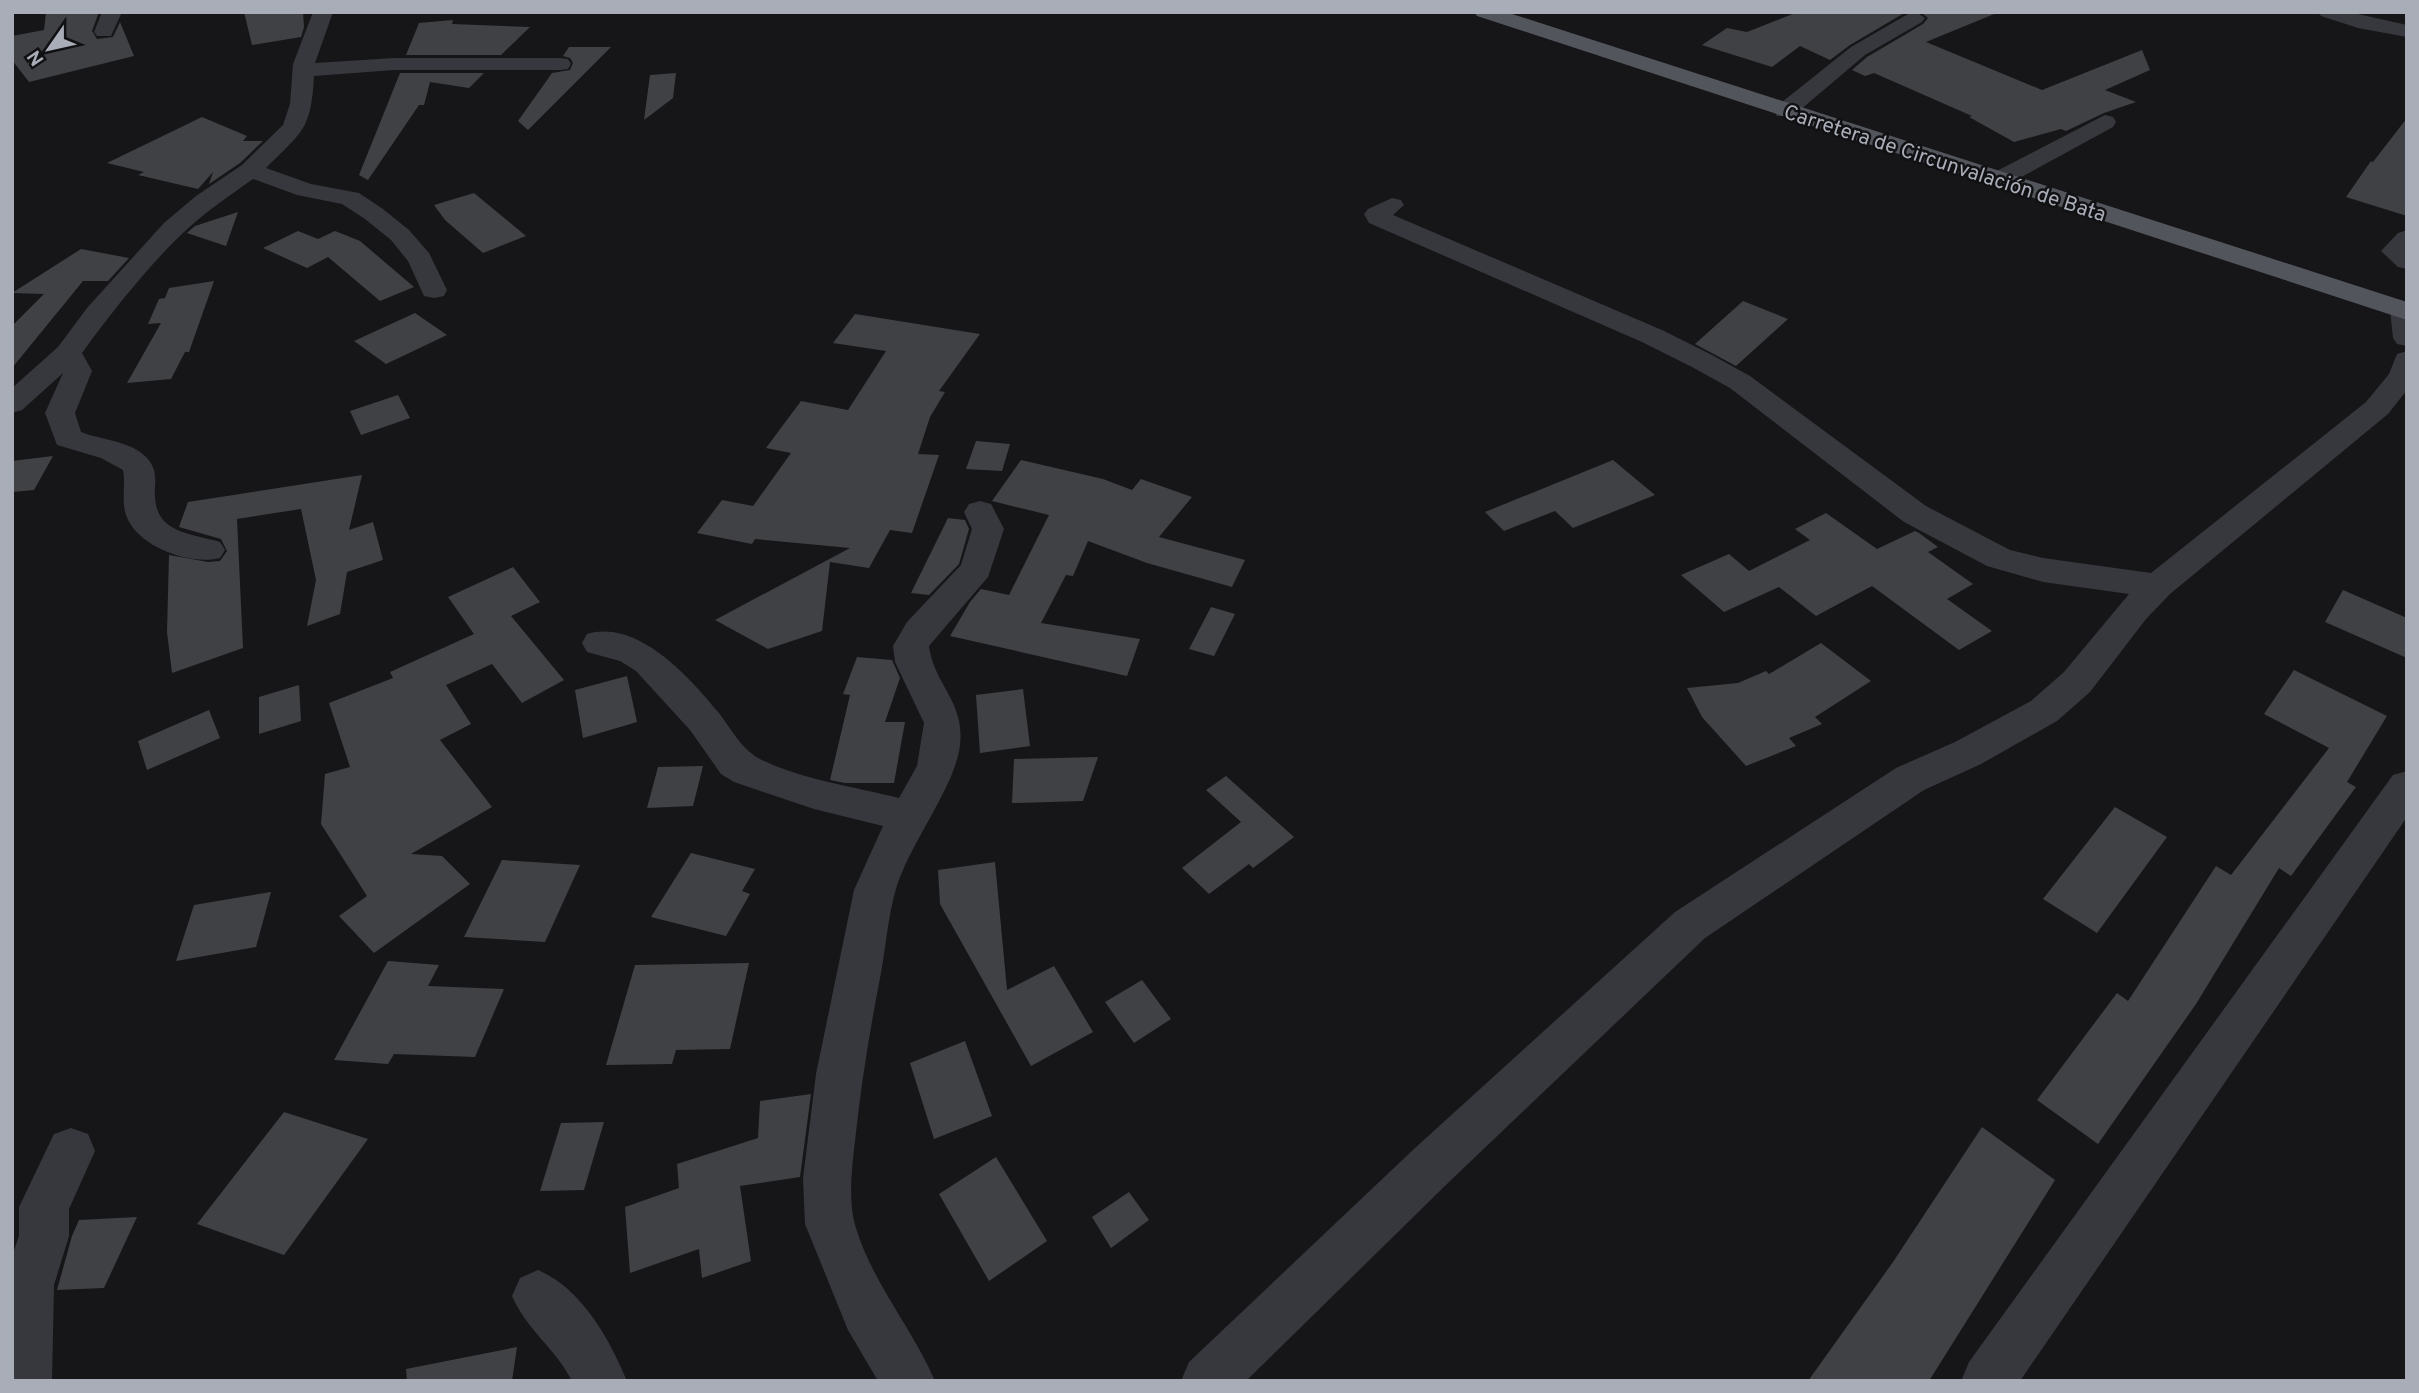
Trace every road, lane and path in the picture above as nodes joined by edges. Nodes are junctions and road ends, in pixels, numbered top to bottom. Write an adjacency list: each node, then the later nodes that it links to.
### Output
1 (112, 12): 7 (street)
2 (323, 12): 9 (street)
3 (1484, 12): 10 (main road, Carretera de Circunvalación de Bata)
4 (2328, 12): 6 (street)
5 (1915, 18): 10 (street)
6 (2407, 31)
7 (104, 32)
8 (560, 64): 9 (street)
9 (304, 70): 12 (street)
10 (1785, 110): 13 (main road, Carretera de Circunvalación de Bata)
11 (2105, 122): 13 (street)
12 (250, 170): 17 (street); 19 (street)
13 (1998, 180): 18 (main road, Carretera de Circunvalación de Bata)
14 (1392, 205): 24 (street)
15 (2407, 238): 16 (street)
16 (2407, 261)
17 (434, 290)
18 (2406, 320)
19 (68, 353): 21 (street); 23 (street)
20 (2407, 360): 24 (street)
21 (12, 404)
22 (980, 512): 27 (street)
23 (208, 550)
24 (2158, 586): 33 (street)
25 (600, 643): 27 (street)
26 (2407, 786): 34 (street)
27 (908, 816): 32 (street)
28 (71, 1150): 30 (street)
29 (538, 1296): 31 (street)
30 (25, 1381)
31 (600, 1381)
32 (908, 1381)
33 (1208, 1381)
34 (1988, 1381)

